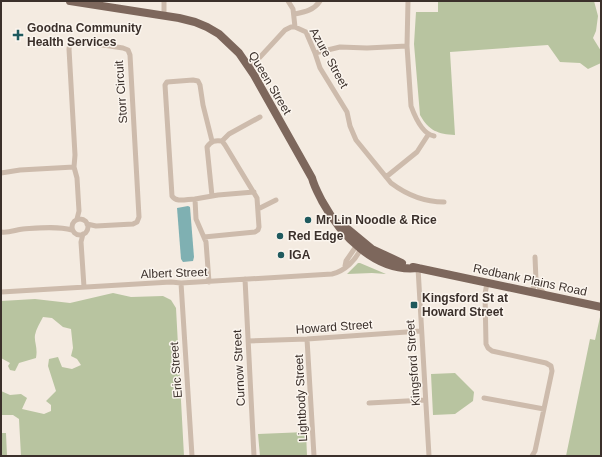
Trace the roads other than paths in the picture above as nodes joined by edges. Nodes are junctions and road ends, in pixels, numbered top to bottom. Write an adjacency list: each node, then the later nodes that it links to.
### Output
1 (70, 1): 7 (main road, Queen Street)
2 (164, 1): 7 (street)
3 (288, 1): 6 (street)
4 (320, 1): 6 (street)
5 (408, 1): 9 (street)
6 (295, 14): 8 (street)
7 (164, 15): 11 (main road, Queen Street)
8 (295, 27): 10 (street, Azure Street); 11 (street, Azure Street)
9 (407, 46): 10 (street); 17 (street)
10 (315, 53): 17 (street, Azure Street)
11 (250, 68): 30 (main road, Queen Street)
12 (260, 117): 14 (street)
13 (212, 141): 14 (street); 19 (street); 20 (street)
14 (222, 141): 18 (street)
15 (74, 167): 16 (street); 24 (street, Storr Circuit); 25 (street, Storr Circuit)
16 (1, 173)
17 (386, 177): 22 (street, Azure Street)
18 (254, 192): 19 (street); 23 (street)
19 (212, 196): 20 (street)
20 (195, 199): 29 (street)
21 (276, 200): 23 (street)
22 (444, 202)
23 (258, 209): 29 (street)
24 (79, 219): 25 (street); 26 (street)
25 (88, 226): 28 (street)
26 (72, 227): 27 (street); 28 (street)
27 (1, 232)
28 (80, 234): 39 (street)
29 (204, 237): 36 (street)
30 (360, 245): 32 (main road, Queen Street); 34 (street, Albert Street)
31 (535, 257): 35 (street)
32 (418, 268): 33 (main road, Queen Street); 44 (street, Kingsford Street)
33 (454, 276): 38 (main road, Redbank Plains Road)
34 (245, 279): 36 (street, Albert Street); 46 (street, Curnow Street)
35 (536, 280): 40 (street); 42 (street)
36 (209, 282): 37 (street, Albert Street)
37 (181, 283): 39 (street, Albert Street); 51 (street, Eric Street)
38 (487, 283): 40 (main road, Redbank Plains Road); 50 (street)
39 (84, 287): 41 (street, Albert Street)
40 (526, 291): 42 (main road, Redbank Plains Road)
41 (1, 292)
42 (547, 296): 43 (main road, Redbank Plains Road)
43 (601, 307)
44 (421, 331): 45 (street, Howard Street); 48 (street, Kingsford Street)
45 (308, 339): 46 (street, Howard Street); 53 (street, Lightbody Street)
46 (248, 341): 52 (street, Curnow Street)
47 (484, 398): 50 (street)
48 (425, 400): 49 (street); 54 (street, Kingsford Street)
49 (369, 403)
50 (544, 409): 55 (street)
51 (192, 456)
52 (254, 456)
53 (314, 456)
54 (429, 456)
55 (532, 456)

